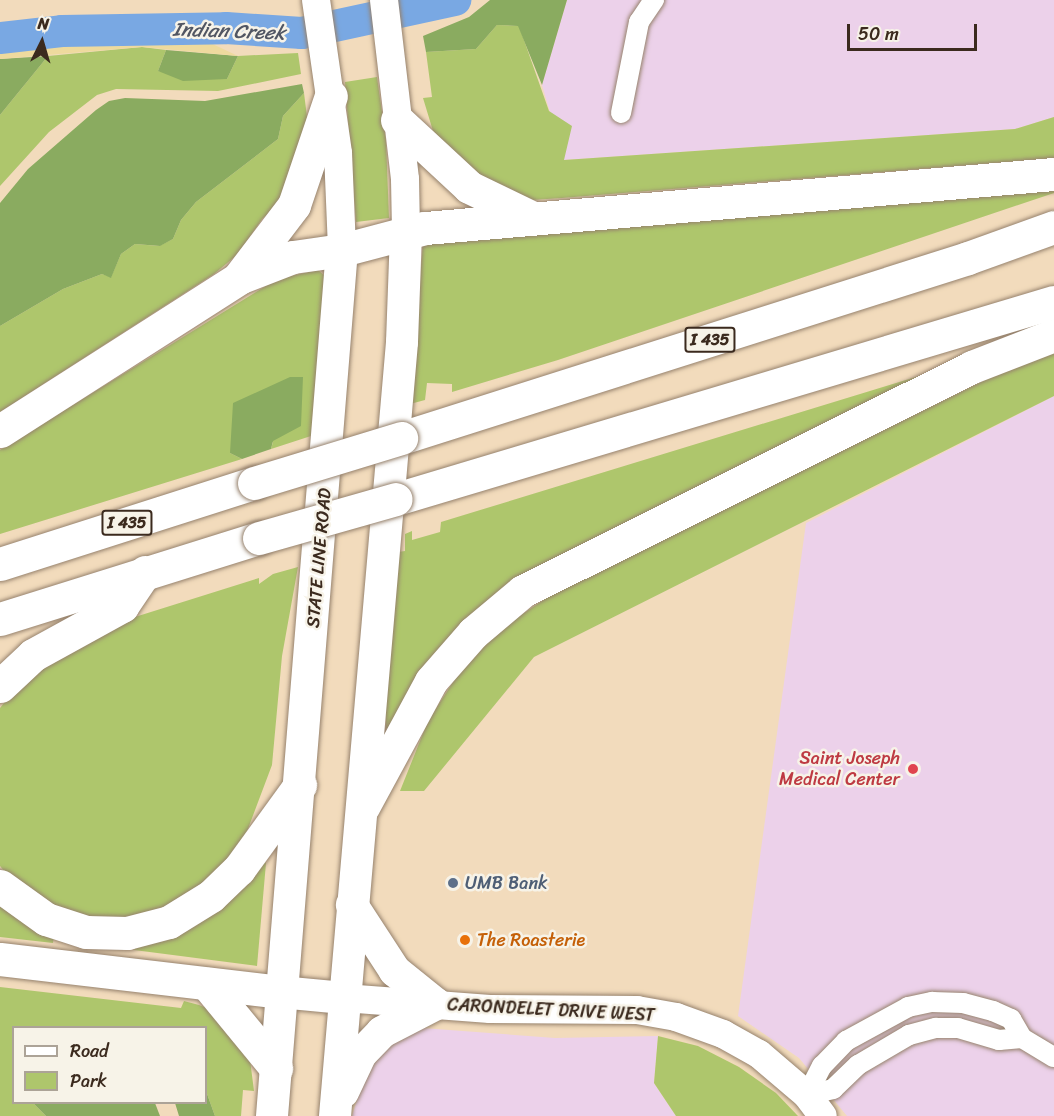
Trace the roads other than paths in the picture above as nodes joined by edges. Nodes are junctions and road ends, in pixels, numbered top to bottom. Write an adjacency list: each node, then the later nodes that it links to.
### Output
1 (316, 0): 4 (main road, STATE LINE ROAD)
2 (384, 0): 6 (main road)
3 (654, 0): 5 (street)
4 (331, 96): 11 (main road, STATE LINE ROAD); 12 (highway)
5 (621, 113)
6 (397, 120): 8 (highway); 10 (main road)
7 (1054, 174): 8 (highway)
8 (536, 219): 10 (highway)
9 (1054, 227): 16 (highway, I 435, bridge)
10 (406, 233): 11 (highway); 21 (main road)
11 (342, 250): 12 (highway); 20 (main road, STATE LINE ROAD)
12 (239, 278): 15 (highway)
13 (1054, 302): 17 (highway, bridge)
14 (1054, 335): 21 (highway)
15 (0, 431)
16 (0, 564)
17 (145, 572): 18 (highway); 19 (highway)
18 (0, 619)
19 (0, 686)
20 (300, 785): 22 (highway); 26 (main road, STATE LINE ROAD)
21 (363, 807): 23 (main road)
22 (0, 886)
23 (352, 905): 27 (main road); 28 (main road)
24 (0, 959): 25 (highway)
25 (207, 984): 26 (highway); 31 (highway)
26 (280, 992): 27 (main road); 31 (main road, STATE LINE ROAD)
27 (344, 998): 28 (main road, CARONDELET DRIVE WEST); 33 (main road)
28 (436, 1004): 32 (main road, CARONDELET DRIVE WEST); 33 (main road)
29 (1022, 1038): 30 (street); 32 (street); 32 (street)
30 (1054, 1057)
31 (276, 1068): 34 (main road, STATE LINE ROAD)
32 (815, 1106)
33 (335, 1113)
34 (272, 1116)

